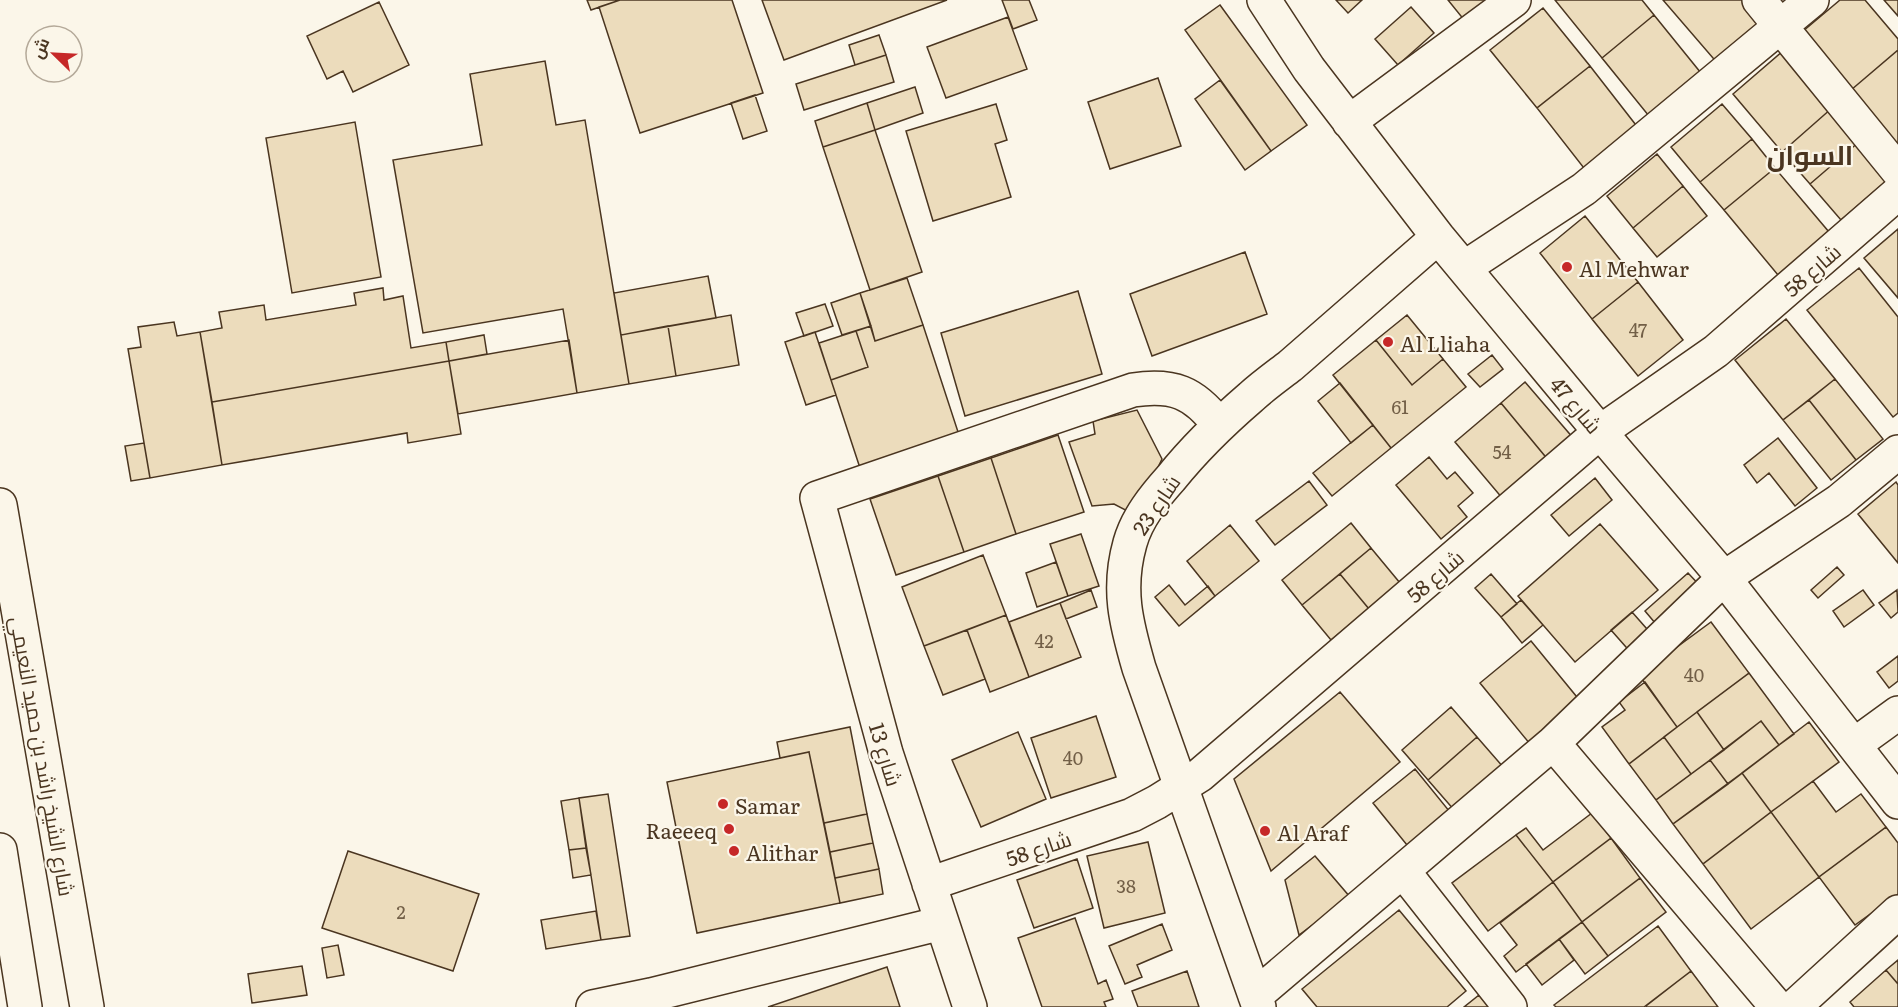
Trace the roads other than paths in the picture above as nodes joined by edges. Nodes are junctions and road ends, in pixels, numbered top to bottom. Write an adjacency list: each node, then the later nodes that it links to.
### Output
1 (1263, 0): 6 (street, شارع 47)
2 (1514, 0): 6 (street)
3 (1759, 0): 5 (street)
4 (1812, 0): 5 (street)
5 (1780, 26): 7 (street); 10 (street)
6 (1349, 122): 9 (street, شارع 47)
7 (1898, 171)
8 (1898, 193): 12 (street, شارع 58)
9 (1438, 237): 10 (street, شارع 47); 11 (street, شارع 23)
10 (1464, 268): 12 (street, شارع 47)
11 (1219, 425): 19 (street, شارع 23); 23 (street, شارع 13)
12 (1600, 432): 15 (street, شارع 47); 19 (street, شارع 58)
13 (1898, 452): 15 (street)
14 (0, 505): 28 (street, شارع الشيخ راشد بن حميد النعيمي)
15 (1724, 578): 17 (street); 18 (street, شارع 47)
16 (1898, 713): 18 (street)
17 (1553, 743): 22 (street); 32 (street)
18 (1854, 745): 20 (street, شارع 47)
19 (1182, 788): 23 (street, شارع 58); 26 (street, شارع 23)
20 (1898, 802)
21 (0, 850): 27 (street)
22 (1403, 871): 26 (street); 31 (street)
23 (928, 884): 25 (street, شارع 13)
24 (1898, 912): 33 (street)
25 (942, 923): 29 (street); 30 (street, شارع 13)
26 (1257, 1002)
27 (25, 1007)
28 (87, 1007)
29 (593, 1007)
30 (970, 1007)
31 (1510, 1007)
32 (1777, 1007)
33 (1794, 1007)

